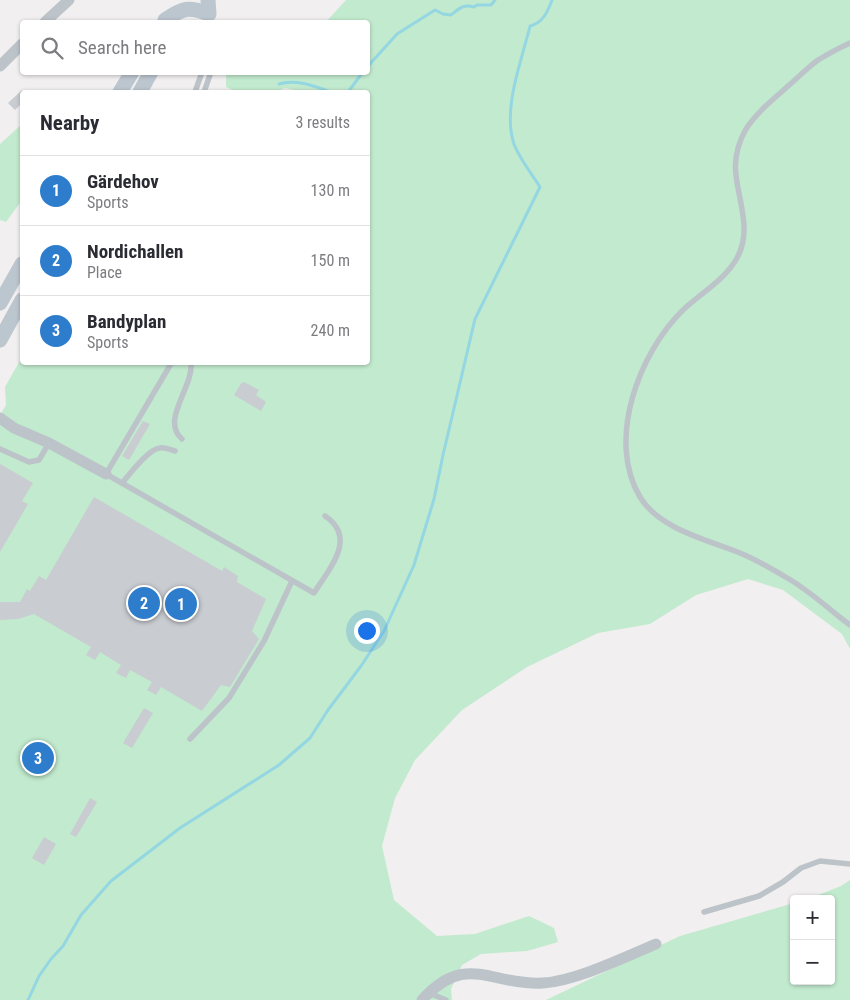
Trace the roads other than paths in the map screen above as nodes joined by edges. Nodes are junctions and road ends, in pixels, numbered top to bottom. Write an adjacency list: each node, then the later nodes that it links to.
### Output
1 (69, 0): 4 (street)
2 (187, 3): 3 (main road); 5 (main road)
3 (209, 12)
4 (47, 20)
5 (171, 20)
6 (850, 43): 34 (lane)
7 (20, 46): 8 (street)
8 (0, 66)
9 (130, 75): 13 (main road)
10 (149, 75): 14 (main road)
11 (201, 75): 15 (lane)
12 (210, 75): 16 (lane)
13 (121, 90)
14 (141, 90)
15 (196, 90)
16 (205, 90)
17 (20, 268): 18 (main road)
18 (0, 303)
19 (20, 304): 20 (main road)
20 (0, 340)
21 (170, 365): 30 (lane)
22 (192, 365): 26 (lane)
23 (0, 418): 25 (street)
24 (0, 427): 25 (street)
25 (14, 428): 27 (street)
26 (182, 439)
27 (49, 443): 28 (lane); 30 (street)
28 (0, 449)
29 (175, 451): 31 (lane)
30 (106, 474): 31 (lane)
31 (122, 483): 33 (lane)
32 (325, 516): 33 (lane)
33 (292, 581): 35 (lane)
34 (850, 625)
35 (190, 739)
36 (850, 864): 37 (lane)
37 (704, 912)
38 (656, 944): 39 (street)
39 (425, 996): 40 (lane)
40 (446, 1000)

